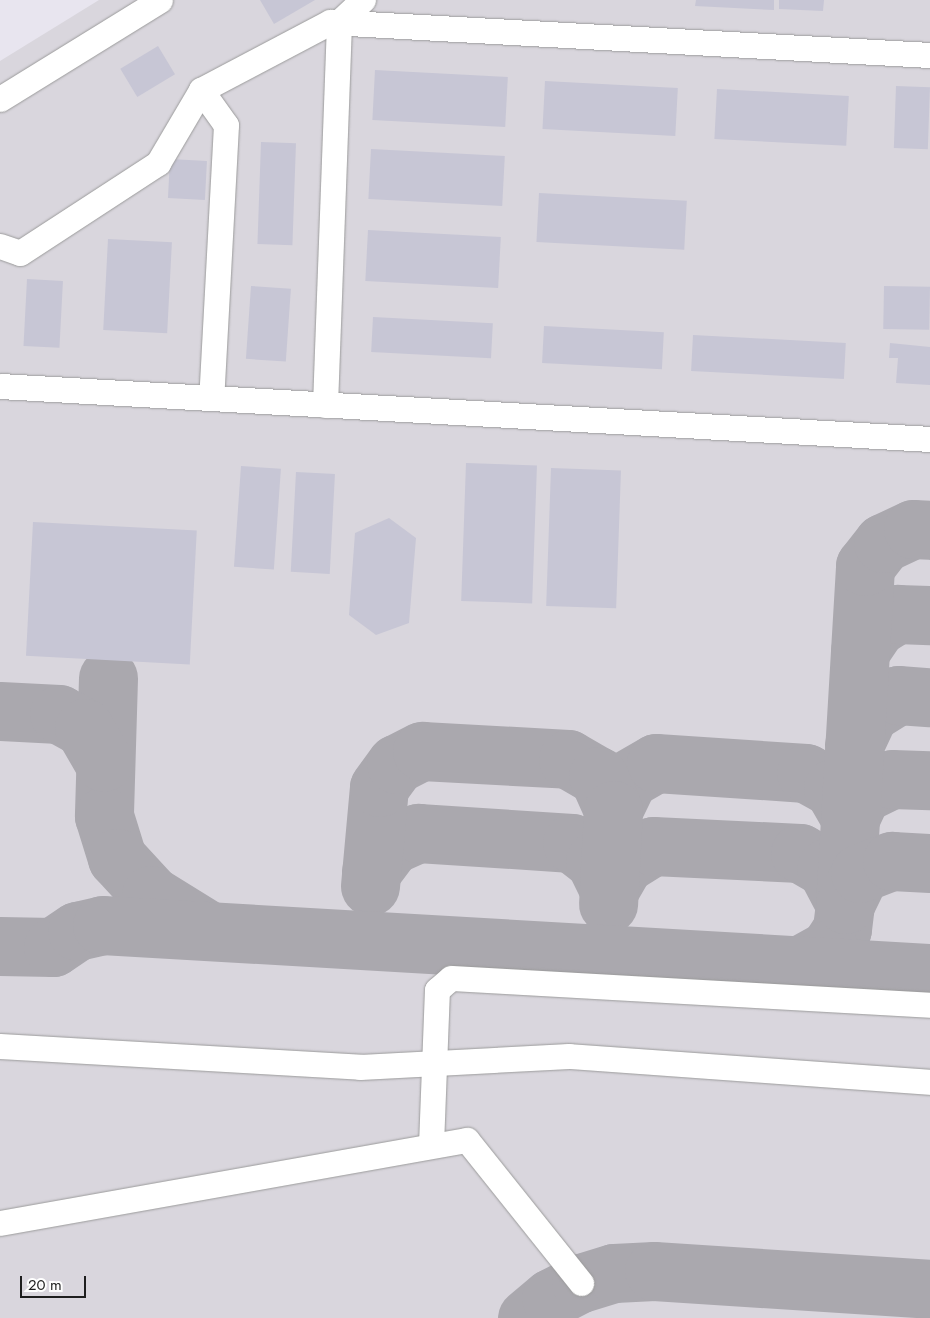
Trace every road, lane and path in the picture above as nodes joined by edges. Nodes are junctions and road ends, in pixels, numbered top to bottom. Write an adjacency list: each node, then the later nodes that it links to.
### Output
1 (160, 0): 6 (lane)
2 (363, 0): 3 (lane)
3 (339, 22): 4 (lane); 5 (lane); 10 (lane)
4 (930, 55)
5 (201, 90): 7 (lane); 9 (lane)
6 (0, 99)
7 (0, 246)
8 (0, 386): 9 (lane)
9 (211, 398): 10 (lane)
10 (325, 405): 11 (lane)
11 (930, 439)
12 (930, 1006): 14 (lane)
13 (0, 1046): 14 (lane)
14 (434, 1064): 15 (lane); 16 (lane)
15 (930, 1082)
16 (431, 1145): 17 (lane); 18 (lane)
17 (0, 1222)
18 (581, 1283)

